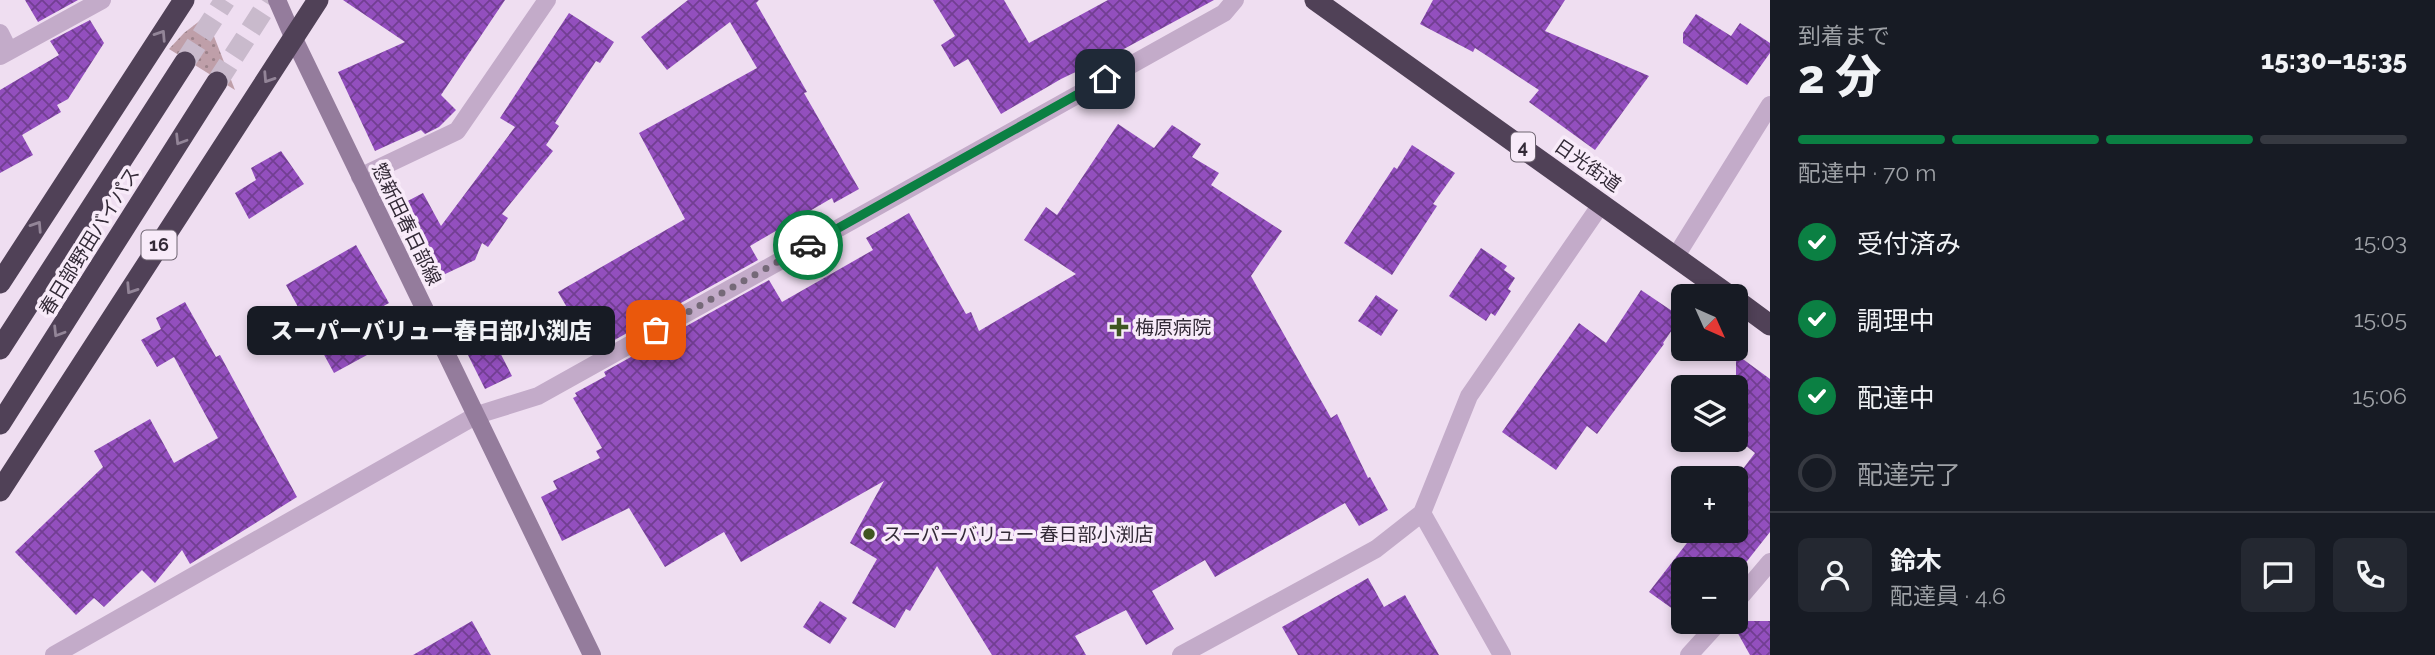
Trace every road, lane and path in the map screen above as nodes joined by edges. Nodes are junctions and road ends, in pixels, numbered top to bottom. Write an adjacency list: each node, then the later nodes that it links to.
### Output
1 (102, 0): 10 (street)
2 (184, 0): 17 (highway, one-way to 2)
3 (277, 0): 9 (main road, 惣新田春日部線)
4 (318, 0): 9 (highway, 16)
5 (547, 0): 14 (street)
6 (1235, 0): 22 (street)
7 (1315, 0): 15 (highway, 日光街道 / 4)
8 (0, 33): 10 (street)
9 (293, 39): 14 (main road, 惣新田春日部線); 24 (highway, 16, one-way to 24)
10 (5, 53)
11 (185, 62): 21 (highway, 春日部野田バイパス)
12 (217, 82): 23 (highway, 春日部野田バイパス / 16, one-way to 23)
13 (1770, 105): 16 (street)
14 (360, 177): 22 (main road, 惣新田春日部線)
15 (1602, 203): 16 (highway, 日光街道 / 4); 25 (street)
16 (1676, 256): 18 (highway, 日光街道 / 4)
17 (0, 283)
18 (1714, 284)
19 (1748, 309): 20 (highway)
20 (1770, 326)
21 (0, 349)
22 (477, 415): 29 (street); 30 (main road, 惣新田春日部線)
23 (0, 424)
24 (0, 491)
25 (1422, 513): 31 (street); 32 (street)
26 (1770, 562): 27 (street)
27 (1748, 588)
28 (1708, 634): 33 (street)
29 (54, 655)
30 (592, 655)
31 (1181, 655)
32 (1502, 655)
33 (1689, 655)

